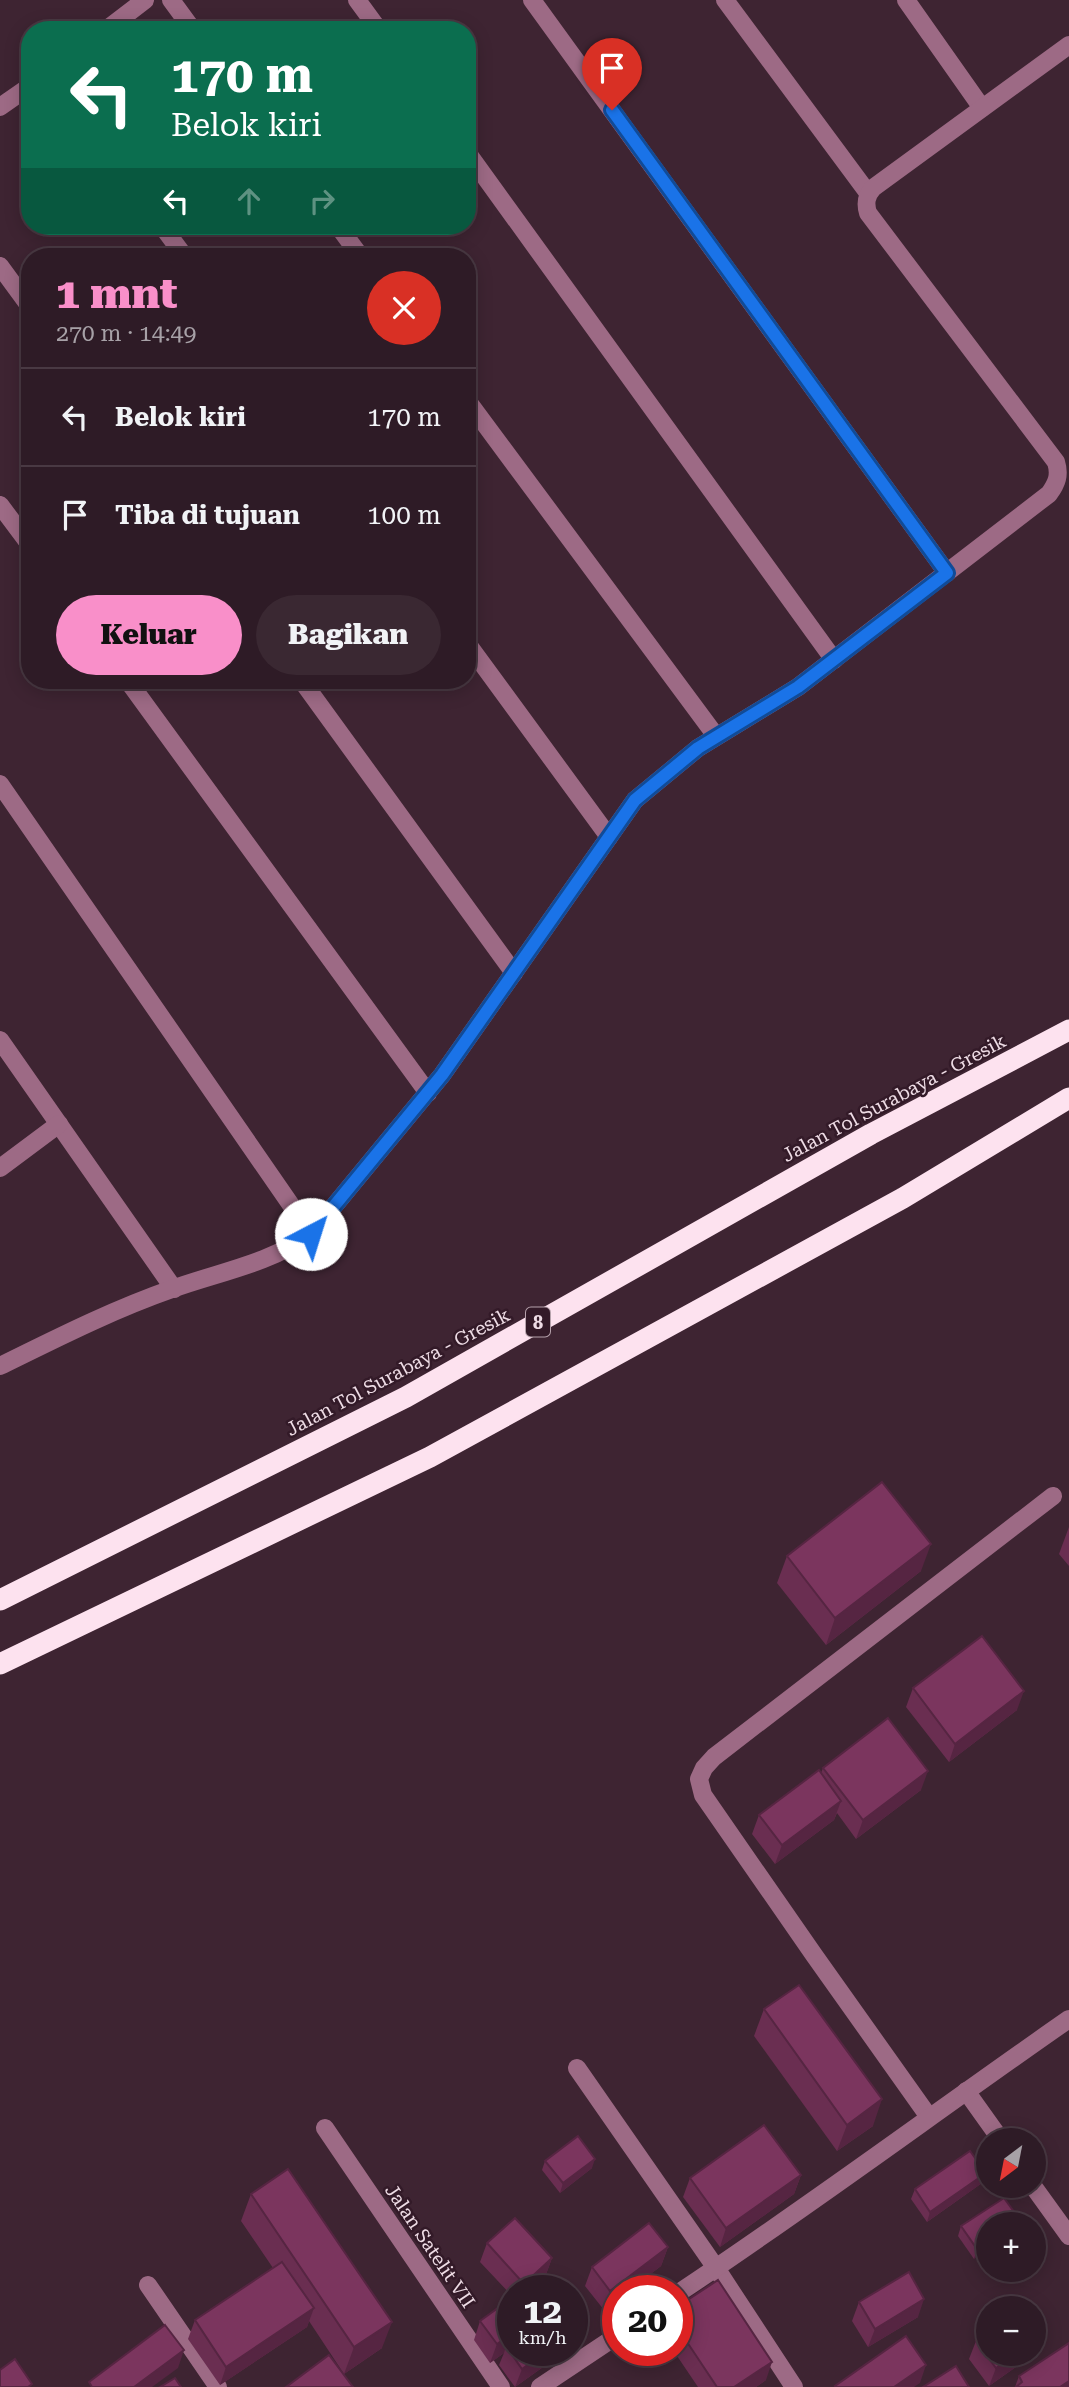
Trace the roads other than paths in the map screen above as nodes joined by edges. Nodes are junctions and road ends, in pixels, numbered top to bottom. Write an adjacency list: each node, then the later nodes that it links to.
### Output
1 (145, 0): 7 (street)
2 (171, 0): 8 (street)
3 (357, 0): 9 (street)
4 (533, 0): 21 (street)
5 (725, 0): 15 (street)
6 (905, 0): 13 (street)
7 (118, 21)
8 (186, 21)
9 (372, 21)
10 (1069, 45): 13 (street)
11 (21, 92): 12 (street)
12 (0, 107)
13 (982, 108): 15 (street)
14 (476, 164): 23 (street)
15 (868, 193): 21 (street)
16 (0, 266): 17 (street)
17 (21, 295)
18 (476, 412): 26 (street)
19 (0, 505): 20 (street)
20 (21, 533)
21 (947, 573): 23 (street)
22 (476, 655): 28 (street)
23 (834, 660): 26 (street)
24 (134, 689): 32 (street)
25 (308, 689): 29 (street)
26 (716, 736): 28 (street)
27 (0, 784): 36 (street)
28 (609, 837): 29 (street)
29 (514, 973): 32 (street)
30 (1069, 1030): 40 (highway, Jalan Tol Surabaya - Gresik / 8)
31 (0, 1040): 34 (street)
32 (428, 1093): 36 (street)
33 (1069, 1098): 41 (highway)
34 (59, 1124): 35 (street); 37 (street)
35 (0, 1168)
36 (311, 1234): 37 (street)
37 (174, 1289): 38 (street)
38 (0, 1366)
39 (1053, 1496): 45 (street)
40 (0, 1600)
41 (0, 1664)
42 (1069, 2019): 44 (street)
43 (577, 2068): 50 (street)
44 (966, 2091): 45 (street); 47 (street)
45 (929, 2117): 50 (street)
46 (325, 2128): 55 (street, Jalan Satelit VII)
47 (992, 2128)
48 (1042, 2198): 49 (street)
49 (1069, 2236)
50 (716, 2268): 51 (street); 57 (street)
51 (693, 2283)
52 (148, 2286): 54 (street)
53 (602, 2346): 56 (street)
54 (218, 2387)
55 (500, 2387)
56 (540, 2387)
57 (794, 2387)

